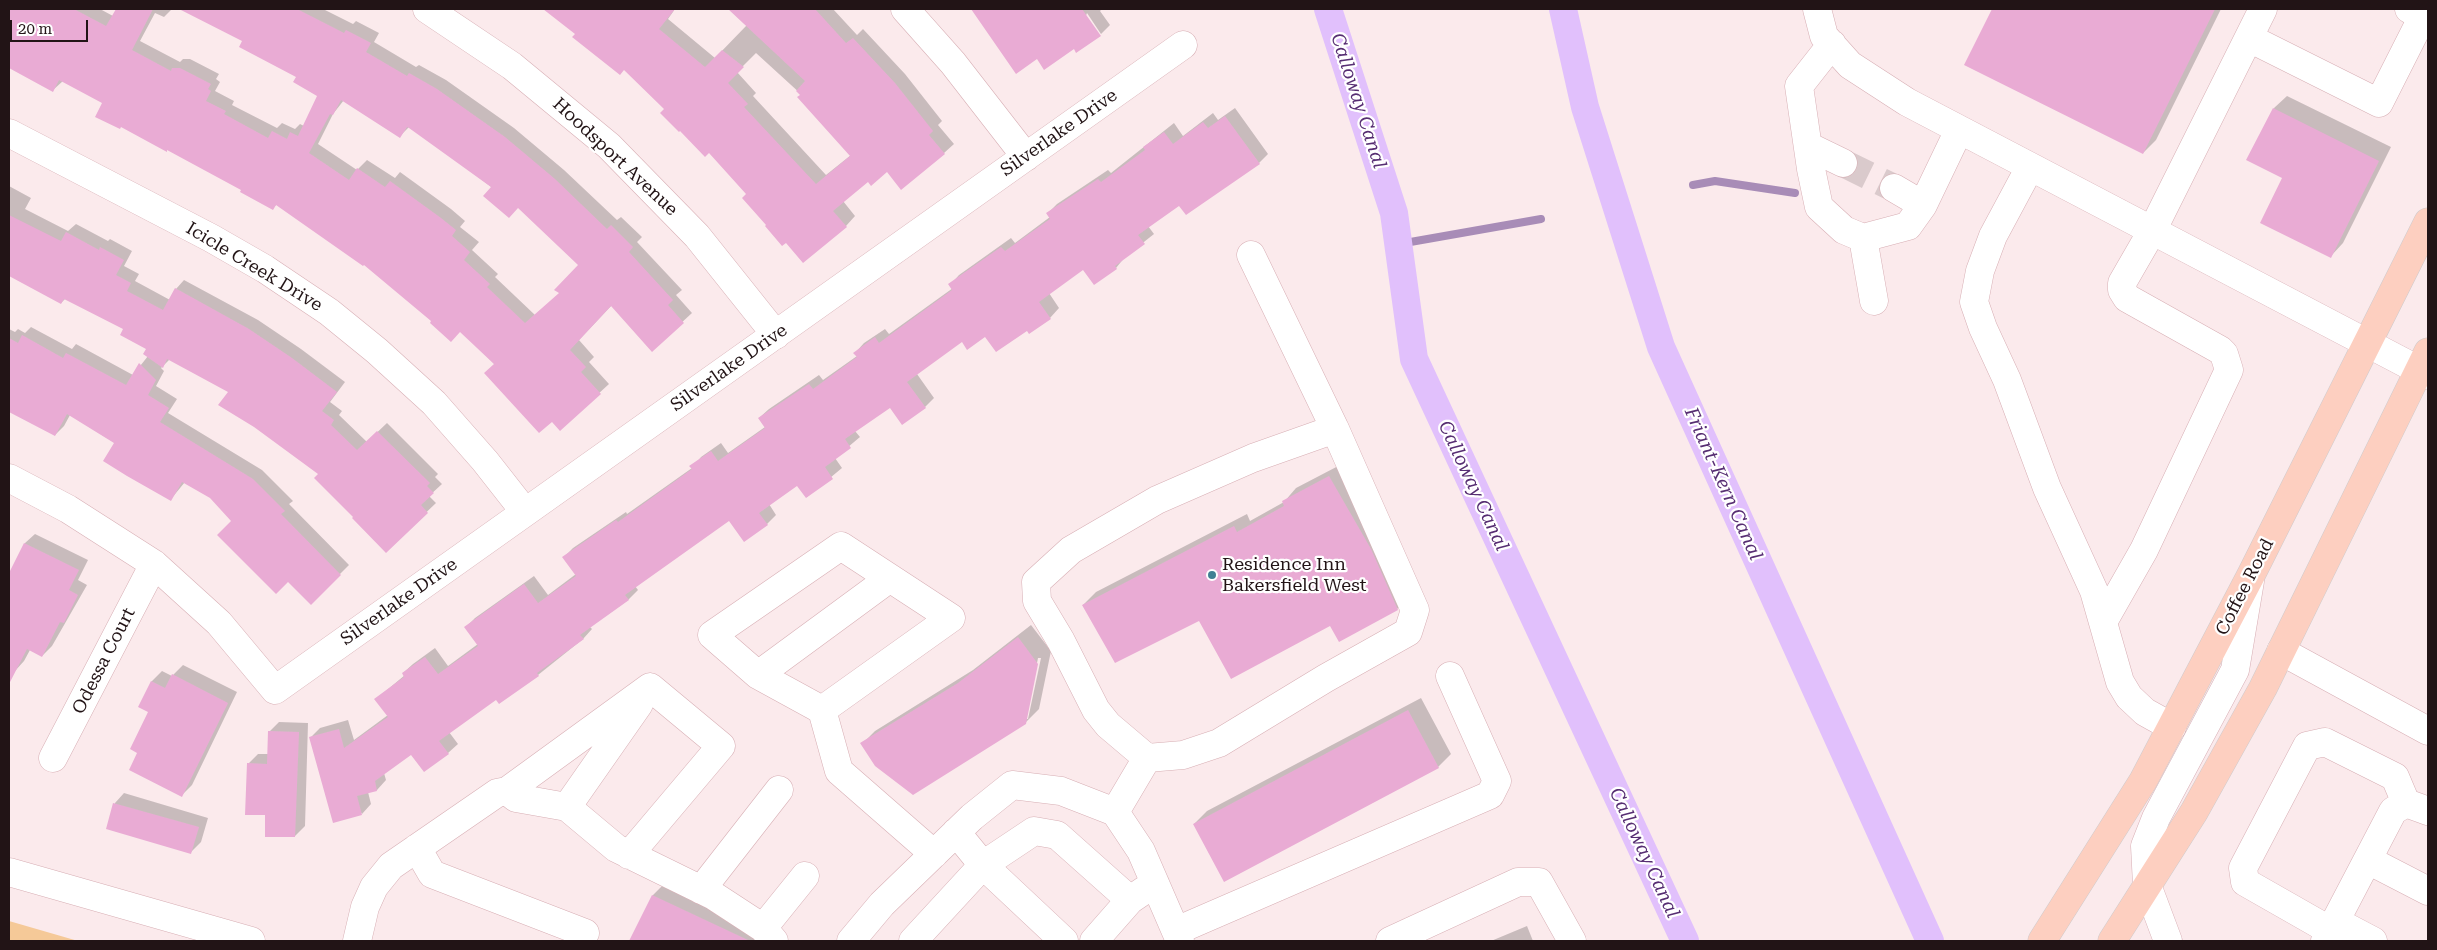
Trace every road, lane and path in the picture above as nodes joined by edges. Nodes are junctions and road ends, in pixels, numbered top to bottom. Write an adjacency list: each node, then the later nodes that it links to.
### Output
1 (427, 9): 22 (street, Hoodsport Avenue)
2 (905, 9): 12 (street)
3 (1817, 9): 7 (street)
4 (2263, 9): 6 (street)
5 (2408, 9): 6 (street)
6 (2248, 38): 18 (street)
7 (1832, 44): 9 (street); 11 (street)
8 (1184, 46): 12 (street, Silverlake Drive)
9 (1959, 130): 14 (street); 16 (street)
10 (9, 133): 27 (street, Icicle Creek Drive)
11 (1808, 146): 13 (street); 19 (street)
12 (1026, 158): 22 (street, Silverlake Drive)
13 (1843, 164)
14 (2030, 167): 18 (street); 31 (street)
15 (1894, 188): 16 (street)
16 (1923, 205): 19 (street)
17 (2428, 222): 23 (main road, Coffee Road)
18 (2152, 231): 23 (street); 31 (street)
19 (1862, 238): 21 (street)
20 (1251, 255): 25 (street)
21 (1874, 301)
22 (776, 335): 27 (street, Silverlake Drive)
23 (2367, 344): 24 (street); 29 (main road, Coffee Road)
24 (2425, 366): 32 (main road)
25 (1335, 429): 40 (street); 40 (street)
26 (9, 478): 28 (street)
27 (525, 512): 28 (street, Silverlake Drive)
28 (154, 564): 39 (street, Odessa Court)
29 (2251, 575): 37 (main road, Coffee Road); 55 (street)
30 (890, 578): 33 (street); 33 (street); 36 (street)
31 (2103, 622): 37 (street)
32 (2282, 651): 38 (street); 55 (main road)
33 (758, 674): 36 (street)
34 (1450, 676): 62 (street)
35 (650, 687): 42 (street); 43 (street); 49 (street)
36 (822, 710): 48 (street)
37 (2172, 727): 71 (main road, Coffee Road)
38 (2428, 731)
39 (53, 758)
40 (1147, 758): 45 (street)
41 (779, 790): 56 (street)
42 (507, 791): 43 (street); 47 (street)
43 (567, 807): 49 (street)
44 (2417, 807): 50 (street); 59 (street)
45 (1115, 812): 46 (street); 54 (street)
46 (956, 832): 48 (street); 51 (street)
47 (417, 848): 60 (street); 64 (street)
48 (934, 854): 65 (street)
49 (629, 855): 56 (street)
50 (2368, 860): 57 (street); 59 (street)
51 (983, 865): 58 (street); 66 (street); 67 (street)
52 (9, 872): 63 (street)
53 (805, 876): 61 (street)
54 (1155, 883): 58 (street); 62 (street)
55 (2147, 885): 72 (main road); 73 (street)
56 (701, 890): 61 (street)
57 (2428, 891)
58 (1130, 900): 68 (street)
59 (2330, 931): 74 (street)
60 (585, 933)
61 (769, 934)
62 (1178, 936)
63 (251, 941)
64 (356, 941)
65 (851, 941)
66 (913, 941)
67 (1064, 941)
68 (1094, 941)
69 (1390, 941): 70 (street)
70 (1572, 941)
71 (2042, 941)
72 (2112, 941)
73 (2168, 941)
74 (2373, 941)

